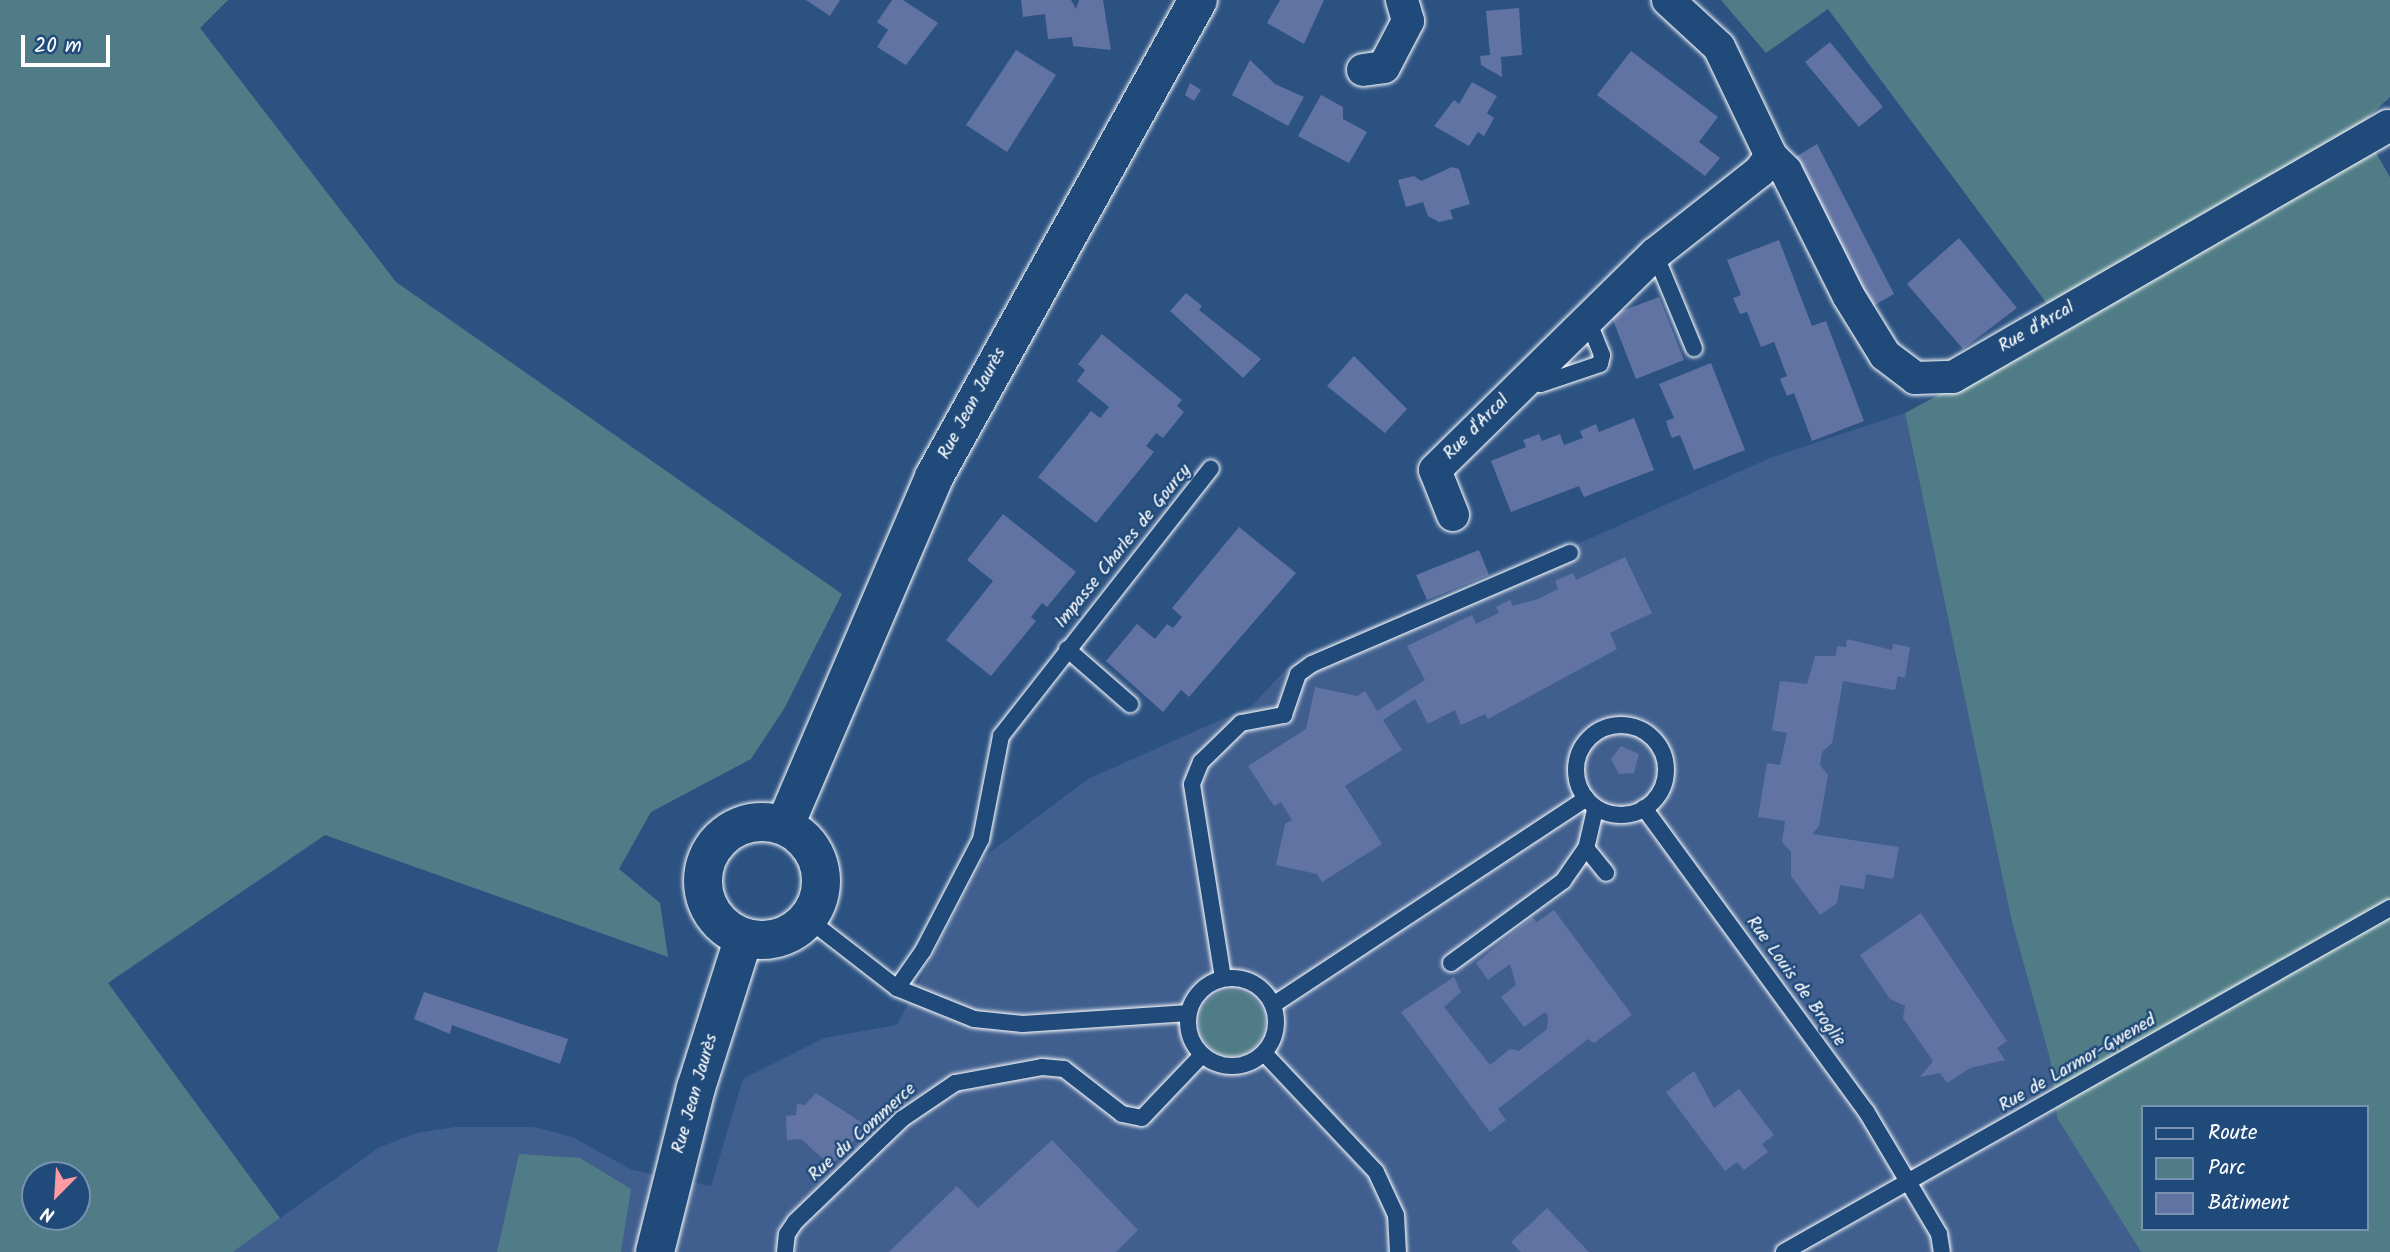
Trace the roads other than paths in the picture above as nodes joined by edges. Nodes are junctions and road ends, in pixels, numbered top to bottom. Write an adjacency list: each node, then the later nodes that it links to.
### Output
1 (1198, 0): 16 (main road, Rue Jean Jaurès)
2 (1402, 0): 4 (street)
3 (1668, 0): 6 (street, Rue d'Arcal)
4 (1363, 70)
5 (2389, 128): 6 (street, Rue d'Arcal)
6 (1771, 156): 7 (street, Rue d'Arcal)
7 (1655, 254): 8 (lane); 10 (street, Rue d'Arcal)
8 (1694, 348)
9 (1212, 468): 12 (lane, Impasse Charles de Gourcy)
10 (1453, 515)
11 (1570, 553): 23 (lane)
12 (1067, 649): 13 (lane, Impasse Charles de Gourcy); 24 (lane, Impasse Charles de Gourcy)
13 (1130, 704)
14 (1590, 804): 15 (lane); 15 (lane); 17 (lane); 25 (lane)
15 (1644, 808): 29 (lane, Rue Louis de Broglie)
16 (785, 825): 20 (main road); 21 (main road)
17 (1586, 848): 18 (lane); 22 (lane)
18 (1606, 873)
19 (2390, 908): 29 (lane, Rue de Larmor-Gwened)
20 (808, 919): 21 (main road); 24 (lane)
21 (744, 937): 30 (main road, Rue Jean Jaurès)
22 (1451, 963)
23 (1223, 978): 25 (lane); 26 (lane)
24 (897, 988): 26 (lane)
25 (1273, 1005): 27 (lane)
26 (1189, 1013): 28 (lane)
27 (1264, 1053): 28 (lane); 32 (lane)
28 (1202, 1055): 31 (lane, Rue du Commerce)
29 (1910, 1182): 33 (lane, Rue de Larmor-Gwened); 34 (lane, Rue Louis de Broglie)
30 (655, 1252)
31 (786, 1252)
32 (1398, 1252)
33 (1784, 1252)
34 (1942, 1252)

